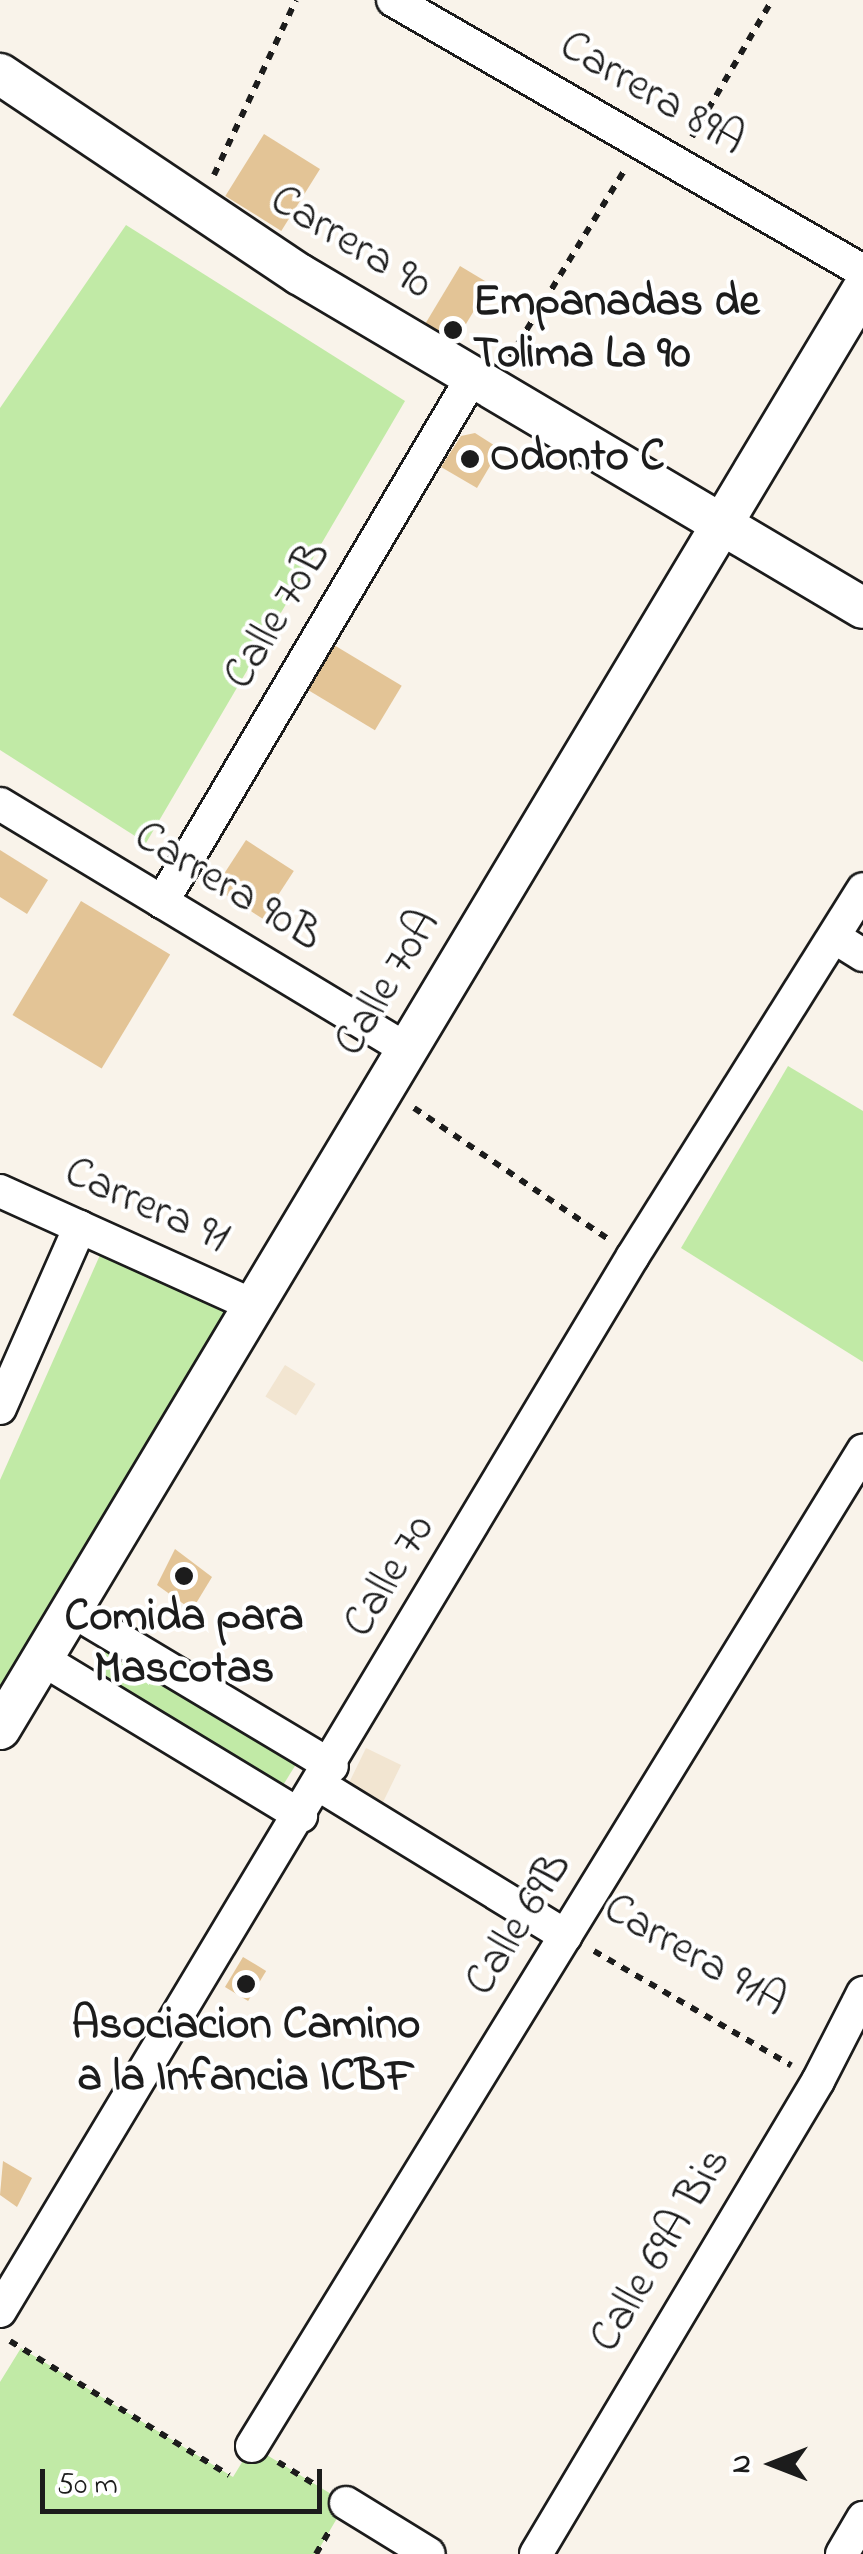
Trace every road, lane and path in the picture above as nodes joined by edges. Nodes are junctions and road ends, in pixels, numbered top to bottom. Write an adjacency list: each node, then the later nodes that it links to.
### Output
1 (296, 0): 7 (path)
2 (392, 0): 5 (street, Carrera 89A)
3 (772, 0): 6 (path)
4 (0, 74): 7 (street, Carrera 90)
5 (642, 140): 6 (street, Carrera 89A); 10 (path)
6 (678, 161): 8 (street, Carrera 89A)
7 (198, 208): 10 (street, Carrera 90)
8 (863, 272)
9 (863, 290): 11 (street, Calle 70A)
10 (483, 381): 11 (street, Carrera 90); 15 (street, Calle 70B)
11 (723, 524): 12 (street, Carrera 90); 18 (street, Calle 70A)
12 (863, 608)
13 (0, 804): 15 (street, Carrera 90B)
14 (863, 890): 16 (street, Calle 70)
15 (162, 902): 18 (street, Carrera 90B)
16 (834, 937): 17 (street); 22 (street, Calle 70)
17 (863, 955)
18 (408, 1050): 19 (street, Calle 70A)
19 (384, 1088): 22 (path); 23 (street, Calle 70A)
20 (0, 1191): 21 (street, Carrera 91)
21 (80, 1226): 23 (street, Carrera 91); 24 (street)
22 (633, 1256): 29 (street, Calle 70)
23 (255, 1306): 26 (street, Calle 70A)
24 (0, 1408)
25 (863, 1451): 31 (street, Calle 69B)
26 (72, 1610): 27 (street, Calle 70A); 29 (street, Carrera 91A)
27 (42, 1659): 28 (street, Calle 70A); 30 (street)
28 (0, 1729)
29 (326, 1776): 30 (street, Calle 70); 31 (street, Carrera 91A)
30 (300, 1816): 34 (street, Calle 70)
31 (566, 1936): 33 (path, Carrera 91A); 36 (street, Calle 69B)
32 (863, 1993): 33 (street, Calle 69A Bis)
33 (818, 2081): 40 (street, Calle 69A Bis)
34 (0, 2312)
35 (0, 2335): 36 (path)
36 (252, 2446): 37 (path)
37 (346, 2504): 39 (street)
38 (863, 2518): 41 (street)
39 (429, 2554)
40 (536, 2554)
41 (842, 2554)

